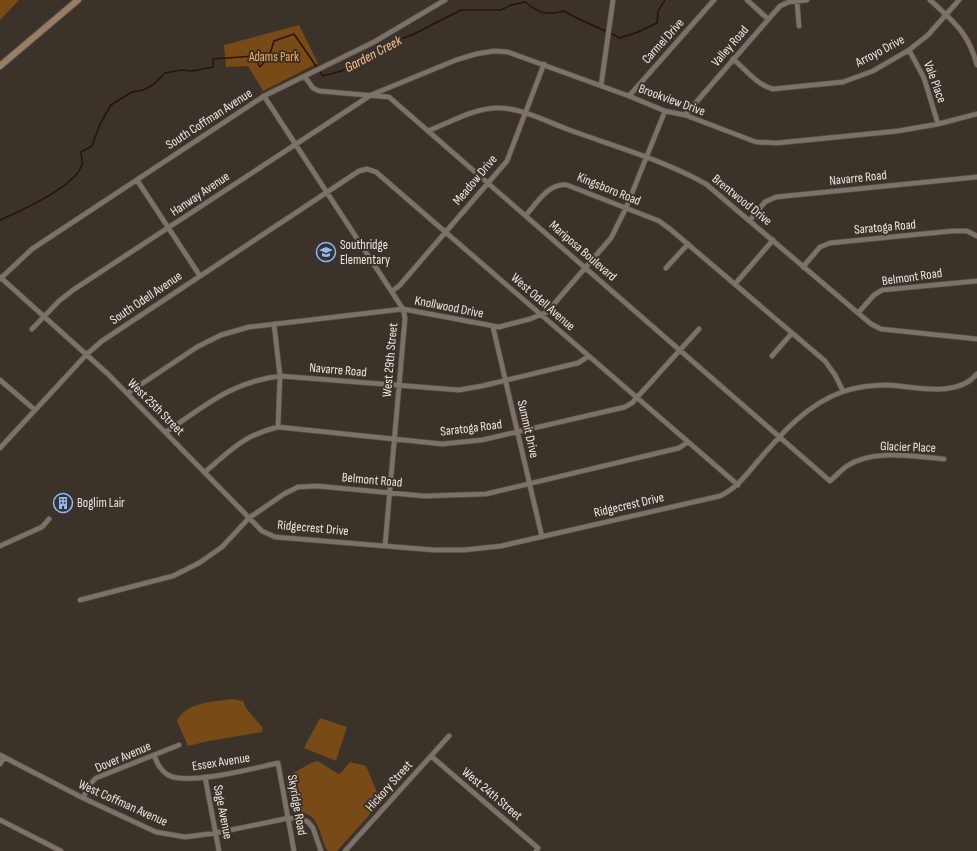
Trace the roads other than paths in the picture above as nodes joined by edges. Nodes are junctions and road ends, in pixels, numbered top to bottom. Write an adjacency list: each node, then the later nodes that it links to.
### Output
1 (78, 0): 18 (main road)
2 (445, 0): 19 (street, South Coffman Avenue)
3 (613, 0): 20 (street)
4 (714, 0): 23 (street, Carmel Drive)
5 (747, 0): 11 (street)
6 (807, 0): 9 (street, Valley Road)
7 (930, 0): 10 (street)
8 (959, 0): 10 (street, Arroyo Drive)
9 (797, 1): 11 (street, Valley Road); 12 (street)
10 (946, 14): 13 (street, Arroyo Drive); 14 (street)
11 (768, 19): 15 (street, Valley Road)
12 (799, 26)
13 (909, 50): 15 (street, Arroyo Drive); 28 (street, Vale Place)
14 (976, 57): 17 (street)
15 (733, 59): 27 (street, Valley Road)
16 (544, 64): 20 (street, Brookview Drive); 21 (street, Brookview Drive); 25 (street, Meadow Drive)
17 (977, 65)
18 (0, 66)
19 (305, 77): 21 (street, Mariposa Boulevard); 22 (street, South Coffman Avenue)
20 (602, 86): 23 (street, Brookview Drive)
21 (371, 94): 29 (street, Mariposa Boulevard); 30 (street, Hanway Avenue)
22 (264, 96): 30 (street, West 29th Street); 33 (street, South Coffman Avenue)
23 (629, 96): 24 (street, Brookview Drive)
24 (665, 111): 27 (street, Brookview Drive); 31 (street, Knollwood Drive)
25 (525, 113): 29 (street, Brentwood Drive); 31 (street, Brentwood Drive); 34 (street, Meadow Drive)
26 (977, 114): 28 (street, Brookview Drive)
27 (685, 115): 28 (street, Brookview Drive)
28 (938, 124)
29 (428, 131): 34 (street, Mariposa Boulevard)
30 (295, 144): 35 (street, West 29th Street); 39 (street, Hanway Avenue)
31 (645, 158): 36 (street, Knollwood Drive); 38 (street, Brentwood Drive)
32 (977, 177): 38 (street, Navarre Road)
33 (137, 180): 39 (street); 48 (street, South Coffman Avenue)
34 (488, 183): 37 (street, Mariposa Boulevard); 40 (street, Meadow Drive)
35 (327, 192): 40 (street, West Odell Avenue); 47 (street, South Odell Avenue); 51 (street, West 29th Street)
36 (626, 208): 37 (street, Kingsboro Road); 43 (street, Kingsboro Road); 44 (street, Knollwood Drive)
37 (526, 215): 44 (street, Mariposa Boulevard)
38 (750, 220): 42 (street, Brentwood Drive)
39 (168, 228): 47 (street); 55 (street, Hanway Avenue)
40 (445, 232): 51 (street, Meadow Drive); 54 (street, West Odell Avenue)
41 (977, 236): 45 (street, Saratoga Road)
42 (773, 240): 45 (street, Brentwood Drive); 50 (street)
43 (688, 244): 46 (street); 50 (street, Kingsboro Road)
44 (585, 267): 54 (street, Knollwood Drive); 62 (street, Mariposa Boulevard)
45 (803, 267): 53 (street, Brentwood Drive)
46 (666, 268)
47 (200, 276): 63 (street, South Odell Avenue)
48 (0, 278): 55 (street, West 25th Street)
49 (977, 281): 53 (street, Belmont Road)
50 (735, 284): 60 (street, Kingsboro Road)
51 (392, 291): 52 (street, West 29th Street)
52 (403, 309): 56 (street, Knollwood Drive); 57 (street, Knollwood Drive); 70 (street, West 29th Street)
53 (858, 313): 61 (street, Brentwood Drive)
54 (541, 314): 57 (street, Knollwood Drive); 64 (street, West Odell Avenue)
55 (44, 316): 59 (street); 63 (street, West 25th Street)
56 (274, 324): 67 (street); 72 (street, Knollwood Drive)
57 (493, 327): 69 (street, Summit Drive)
58 (699, 328): 62 (street, Saratoga Road)
59 (32, 329)
60 (792, 333): 65 (street); 71 (street, Kingsboro Road)
61 (977, 339)
62 (679, 350): 73 (street, Saratoga Road); 78 (street, Mariposa Boulevard)
63 (87, 354): 72 (street, West 25th Street); 74 (street, South Odell Avenue)
64 (589, 356): 69 (street, Navarre Road); 73 (street, West Odell Avenue)
65 (772, 356)
66 (977, 374): 71 (street, Ridgecrest Drive)
67 (280, 376): 70 (street, Navarre Road); 75 (street); 76 (street, Navarre Road)
68 (0, 380): 74 (street)
69 (505, 380): 70 (street, Navarre Road); 77 (street, Summit Drive)
70 (399, 386): 79 (street, West 29th Street)
71 (843, 392): 78 (street, Ridgecrest Drive)
72 (128, 393): 76 (street, West 25th Street)
73 (637, 398): 77 (street, Saratoga Road); 80 (street, West Odell Avenue)
74 (35, 410): 81 (street, South Odell Avenue)
75 (278, 427): 79 (street, Saratoga Road); 83 (street, Saratoga Road)
76 (166, 432): 83 (street, West 25th Street)
77 (517, 432): 79 (street, Saratoga Road); 85 (street, Summit Drive)
78 (779, 437): 84 (street, Mariposa Boulevard); 86 (street, Ridgecrest Drive)
79 (394, 439): 87 (street, West 29th Street)
80 (688, 442): 85 (street, Belmont Road); 86 (street, West Odell Avenue)
81 (0, 448)
82 (944, 459): 84 (street, Glacier Place)
83 (205, 472): 88 (street, West 25th Street)
84 (830, 481)
85 (530, 484): 87 (street, Belmont Road); 90 (street, Summit Drive)
86 (738, 485): 90 (street, Ridgecrest Drive)
87 (390, 492): 88 (street, Belmont Road); 92 (street, West 29th Street)
88 (249, 518): 92 (street, Ridgecrest Drive); 93 (street, Belmont Road)
89 (49, 519): 91 (street)
90 (542, 537): 92 (street, Ridgecrest Drive)
91 (0, 546)
92 (385, 546)
93 (80, 600)
94 (449, 736): 98 (street, Hickory Street)
95 (179, 745): 96 (street, Dover Avenue)
96 (154, 755): 101 (street, Essex Avenue); 102 (street, Dover Avenue)
97 (2, 756): 100 (street); 102 (street, West Coffman Avenue)
98 (431, 756): 106 (street, West 24th Street); 111 (street, Hickory Street)
99 (278, 763): 101 (street, Essex Avenue); 103 (street, Skyridge Road)
100 (0, 764)
101 (205, 777): 105 (street, Sage Avenue)
102 (83, 798): 105 (street, West Coffman Avenue)
103 (289, 818): 105 (street, West Coffman Avenue); 109 (street, Skyridge Road); 110 (street, West Coffman Avenue)
104 (0, 820): 107 (street)
105 (216, 833): 108 (street, Sage Avenue)
106 (537, 849)
107 (62, 851)
108 (219, 851)
109 (294, 851)
110 (321, 851)
111 (345, 851)

